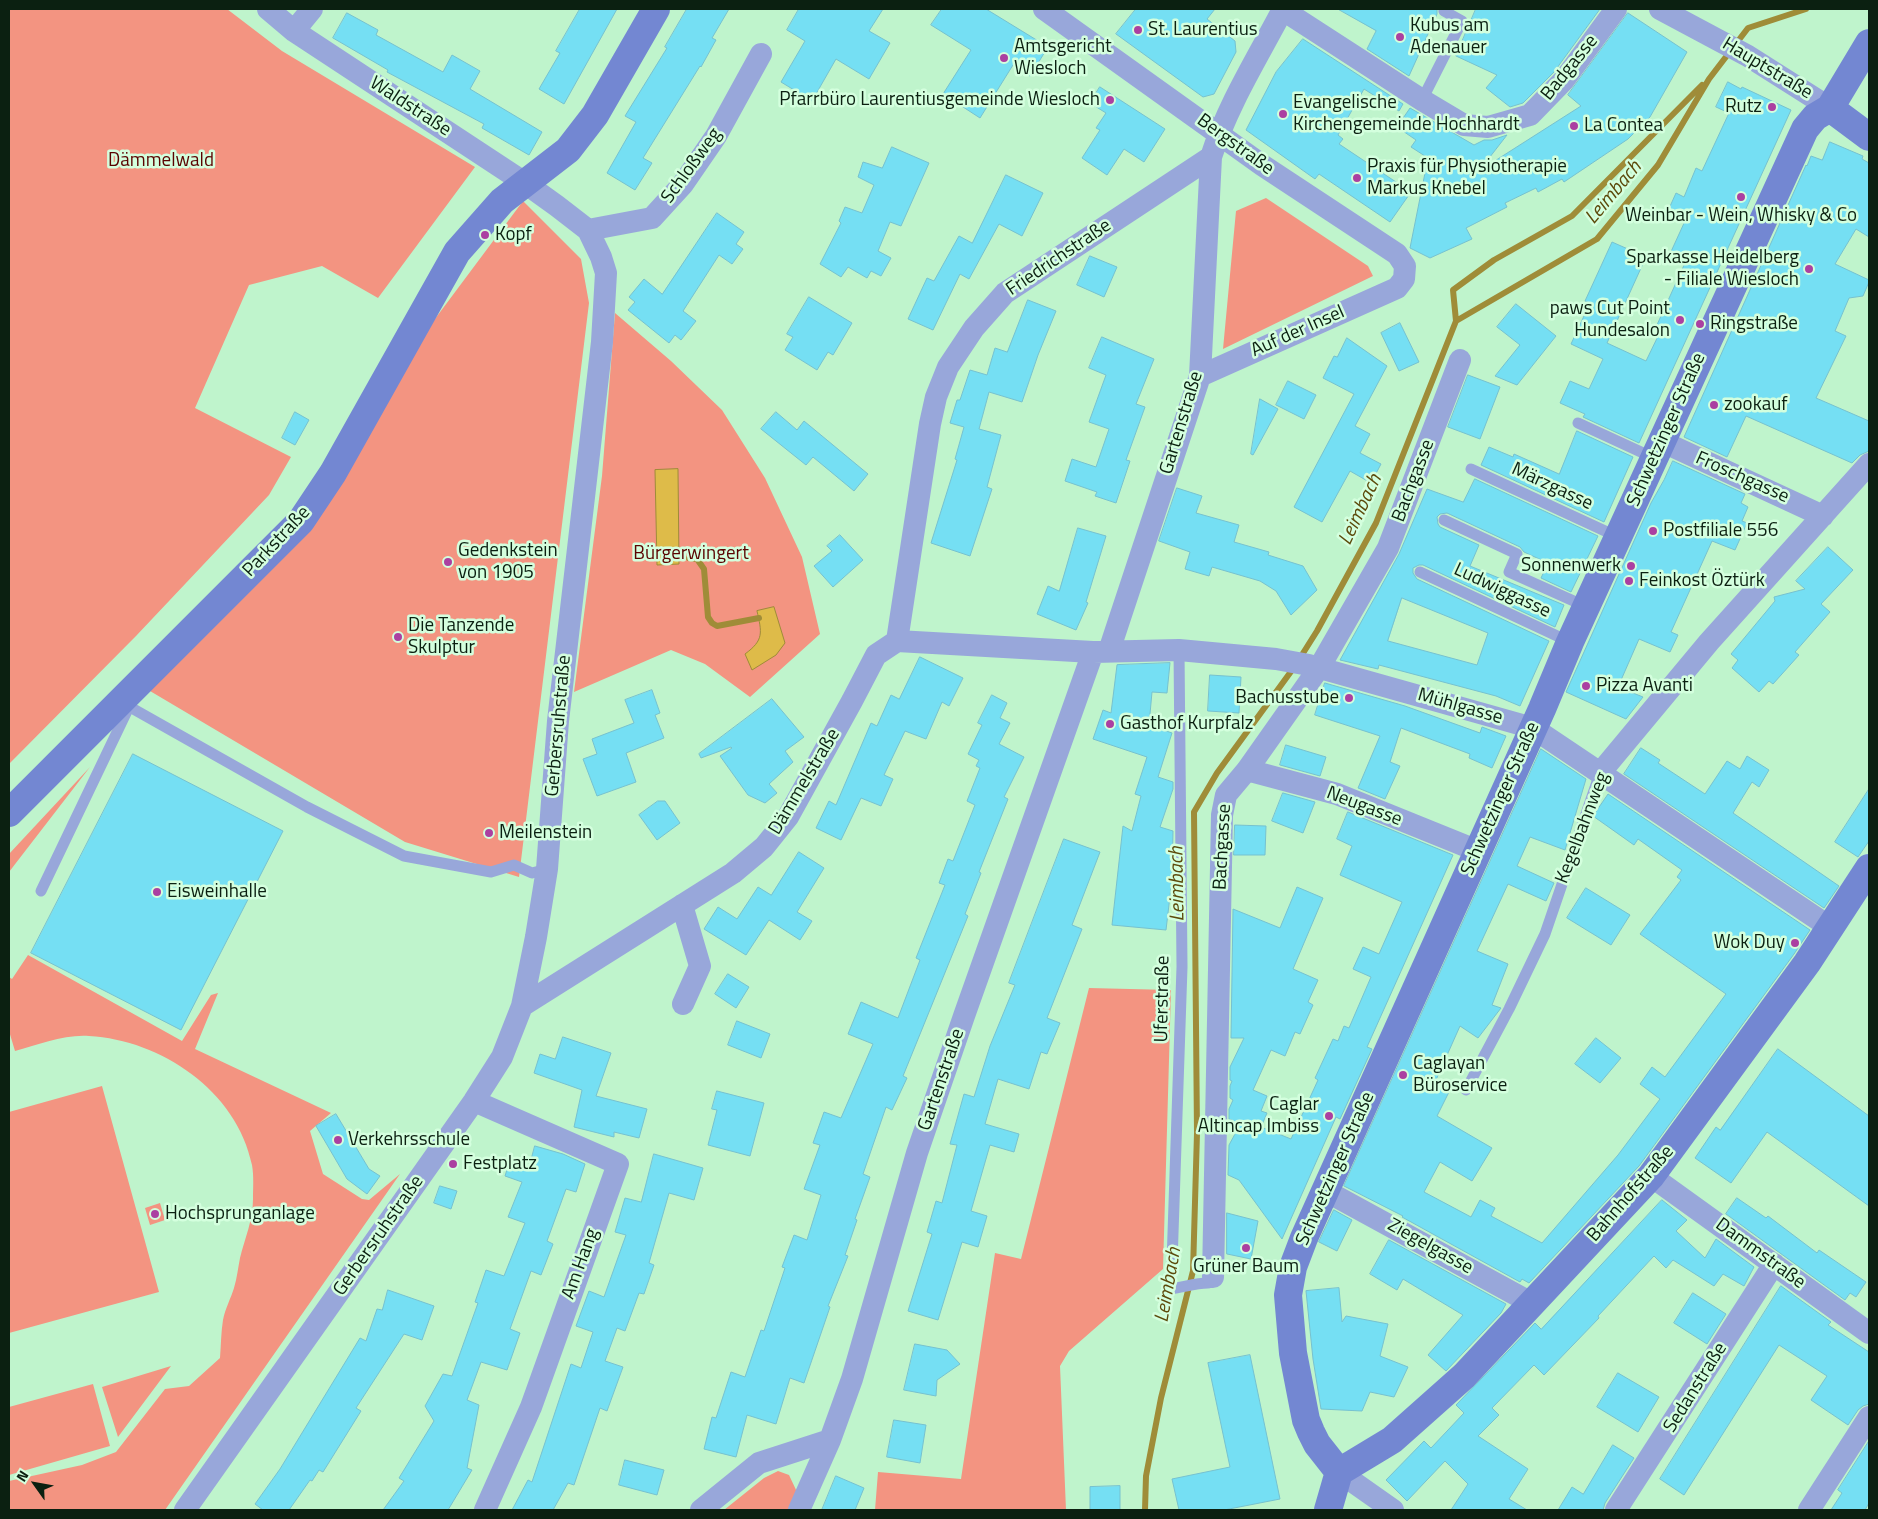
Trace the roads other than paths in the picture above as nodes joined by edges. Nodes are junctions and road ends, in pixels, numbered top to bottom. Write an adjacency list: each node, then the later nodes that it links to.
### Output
1 (268, 9): 9 (street, Waldstraße)
2 (312, 9): 9 (street)
3 (656, 9): 17 (street)
4 (1044, 9): 14 (street, Bergstraße)
5 (1283, 9): 12 (street, Badgasse); 14 (street)
6 (1445, 9): 12 (lane)
7 (1616, 9): 12 (street, Badgasse)
8 (1660, 9): 13 (street, Hauptstraße)
9 (294, 31): 17 (street, Waldstraße)
10 (1869, 42): 13 (street)
11 (761, 54): 18 (street, Schloßweg)
12 (1422, 100)
13 (1830, 108): 15 (street, Hauptstraße); 23 (street, Schwetzinger Straße)
14 (1219, 133): 16 (street); 19 (street, Bergstraße)
15 (1869, 137)
16 (1211, 157): 21 (street, Gartenstraße); 31 (street, Friedrichstraße)
17 (525, 183): 18 (street, Gerbersruhstraße); 36 (street, Parkstraße)
18 (588, 230): 43 (street, Gerbersruhstraße)
19 (1397, 288): 21 (street, Auf der Insel)
20 (1460, 360): 35 (street, Bachgasse)
21 (1200, 376): 34 (street, Gartenstraße)
22 (1578, 423): 23 (lane, Froschgasse)
23 (1657, 450): 26 (street, Froschgasse); 28 (street, Schwetzinger Straße)
24 (1869, 464): 26 (street, Kegelbahnweg)
25 (1471, 469): 28 (lane, Märzgasse)
26 (1823, 516): 39 (street, Kegelbahnweg)
27 (1444, 520): 30 (lane)
28 (1618, 537): 30 (street, Schwetzinger Straße)
29 (1420, 572): 32 (lane, Ludwiggasse)
30 (1586, 607): 32 (street, Schwetzinger Straße)
31 (897, 641): 34 (street); 45 (street, Dämmelstraße)
32 (1570, 642): 37 (street, Schwetzinger Straße)
33 (1180, 650): 34 (street, Mühlgasse); 35 (street, Mühlgasse); 54 (lane, Uferstraße)
34 (1101, 651): 58 (street, Gartenstraße)
35 (1314, 667): 37 (street, Mühlgasse); 38 (street, Bachgasse)
36 (124, 704): 40 (street, Parkstraße); 43 (lane); 44 (lane)
37 (1533, 728): 39 (street, Mühlgasse); 41 (street, Schwetzinger Straße)
38 (1247, 770): 41 (street, Neugasse); 54 (street, Bachgasse)
39 (1600, 773): 46 (street, Mühlgasse); 49 (lane, Kegelbahnweg)
40 (9, 813)
41 (1478, 851): 52 (street, Schwetzinger Straße)
42 (1869, 868): 46 (street, Bahnhofstraße)
43 (547, 869): 48 (street, Gerbersruhstraße)
44 (41, 891)
45 (682, 905): 47 (street); 48 (street, Dämmelstraße)
46 (1830, 928): 51 (street, Bahnhofstraße)
47 (683, 1004)
48 (522, 1006): 50 (street, Gerbersruhstraße)
49 (1466, 1090)
50 (474, 1101): 60 (street, Gerbersruhstraße); 61 (street, Am Hang)
51 (1651, 1176): 53 (street, Dammstraße); 55 (street, Bahnhofstraße)
52 (1326, 1191): 55 (street, Ziegelgasse); 59 (street, Schwetzinger Straße)
53 (1774, 1264): 56 (street, Dammstraße); 66 (street, Sedanstraße)
54 (1206, 1281)
55 (1533, 1304): 59 (street, Bahnhofstraße)
56 (1869, 1333)
57 (1869, 1417): 67 (street)
58 (830, 1440): 62 (street); 63 (street, Gartenstraße)
59 (1339, 1472): 64 (street); 65 (street)
60 (185, 1510)
61 (485, 1510)
62 (701, 1510)
63 (799, 1510)
64 (1328, 1510)
65 (1393, 1510)
66 (1616, 1510)
67 (1809, 1510)

